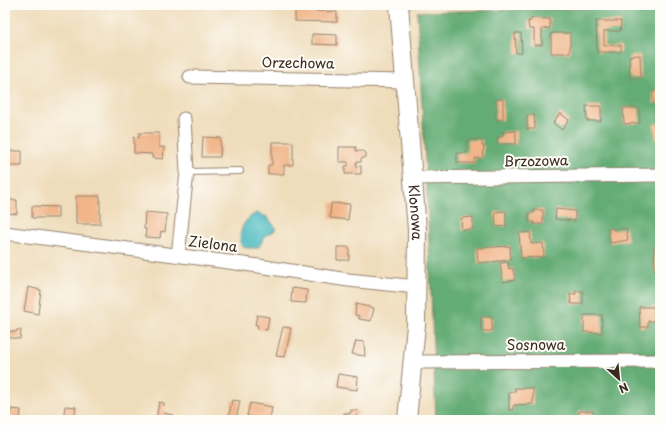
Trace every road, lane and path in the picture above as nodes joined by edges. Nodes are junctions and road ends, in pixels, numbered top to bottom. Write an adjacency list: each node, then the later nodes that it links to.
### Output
1 (399, 5): 3 (street, Klonowa)
2 (190, 77): 3 (street, Orzechowa)
3 (405, 81): 8 (street, Klonowa)
4 (184, 119): 6 (street)
5 (240, 171): 6 (lane)
6 (187, 172): 10 (street)
7 (660, 176): 8 (street, Brzozowa)
8 (413, 178): 11 (street, Klonowa)
9 (5, 233): 10 (street, Zielona)
10 (178, 256): 11 (street, Zielona)
11 (417, 287): 13 (street, Klonowa)
12 (660, 361): 13 (street, Sosnowa)
13 (412, 362): 14 (street, Klonowa)
14 (408, 420)

